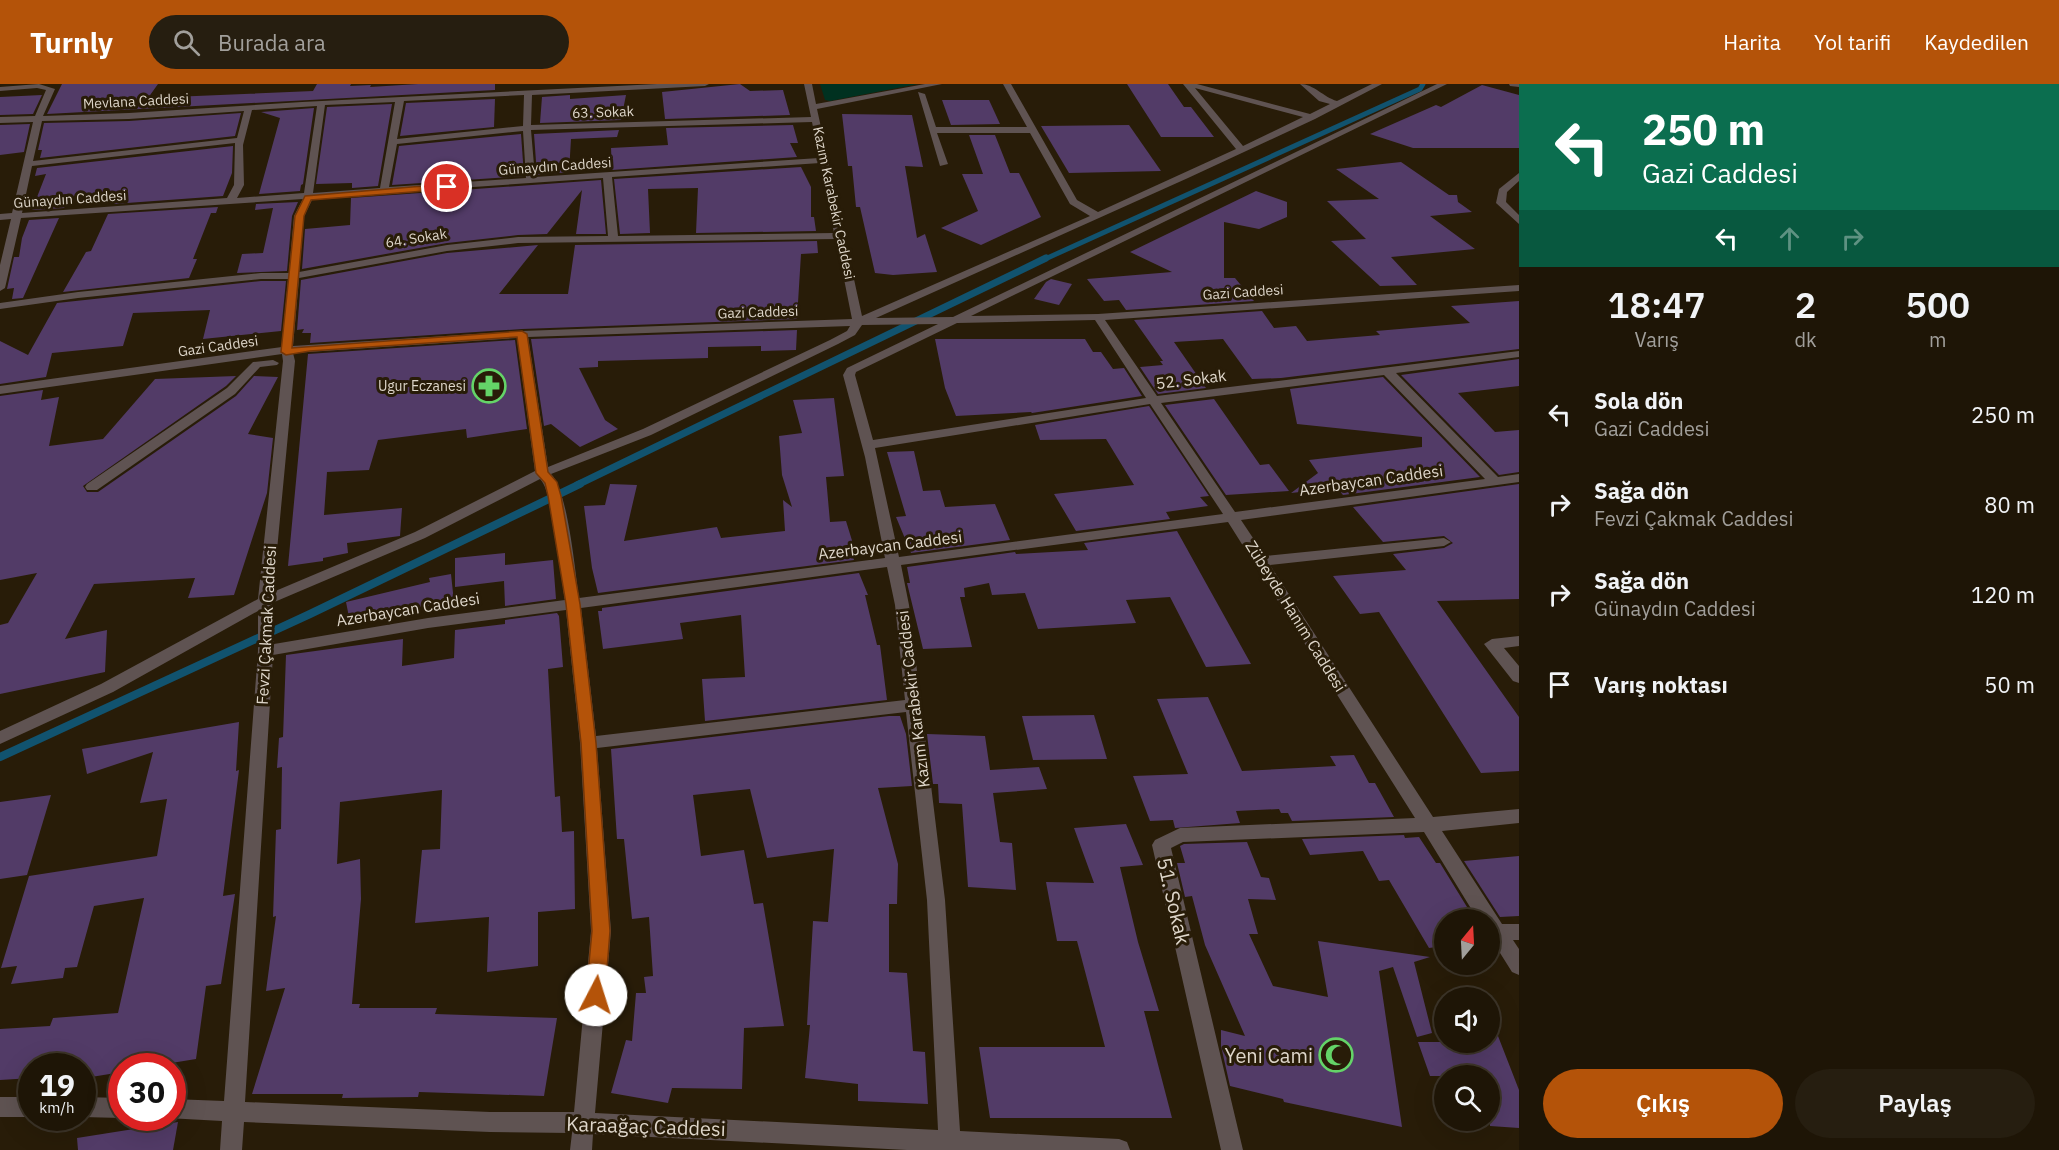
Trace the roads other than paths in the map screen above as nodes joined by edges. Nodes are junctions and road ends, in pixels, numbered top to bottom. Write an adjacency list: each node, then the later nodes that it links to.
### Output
1 (705, 84): 11 (street, Mevlana Caddesi)
2 (808, 84): 19 (street, Kazım Karabekir Caddesi)
3 (938, 84): 19 (street)
4 (1007, 84): 26 (street)
5 (1188, 84): 20 (street); 29 (street)
6 (1304, 84): 17 (street)
7 (1378, 84): 17 (street)
8 (1443, 84): 51 (street)
9 (1513, 84): 10 (street)
10 (1519, 86)
11 (583, 87): 13 (street, Mevlana Caddesi)
12 (0, 89): 22 (street)
13 (528, 93): 15 (street, Mevlana Caddesi); 24 (street)
14 (921, 94): 25 (street)
15 (400, 99): 16 (street, Mevlana Caddesi); 28 (street)
16 (321, 104): 18 (street, Mevlana Caddesi); 37 (street, Fevzi Çakmak Caddesi)
17 (1337, 104): 20 (street)
18 (249, 107): 22 (street, Mevlana Caddesi); 27 (street)
19 (813, 108): 21 (street, Kazım Karabekir Caddesi)
20 (1312, 117): 29 (street)
21 (816, 118): 24 (street, 63. Sokak); 30 (street, Kazım Karabekir Caddesi)
22 (38, 119): 23 (street, Mevlana Caddesi); 31 (street)
23 (0, 120)
24 (527, 128): 28 (street, 63. Sokak); 35 (street)
25 (932, 130): 26 (street); 32 (street)
26 (1033, 130): 40 (street)
27 (241, 140): 31 (street); 38 (street)
28 (392, 142): 36 (street)
29 (1241, 150): 40 (street)
30 (825, 160): 33 (street, Günaydın Caddesi); 43 (street, Kazım Karabekir Caddesi)
31 (29, 164): 39 (street)
32 (943, 164)
33 (607, 175): 35 (street, Günaydın Caddesi); 44 (street)
34 (1519, 176): 42 (street)
35 (531, 181): 36 (street, Günaydın Caddesi)
36 (384, 192): 37 (street, Günaydın Caddesi)
37 (308, 198): 38 (street, Günaydın Caddesi); 45 (street, Fevzi Çakmak Caddesi)
38 (230, 202): 39 (street, Günaydın Caddesi)
39 (17, 216): 41 (street, Günaydın Caddesi); 46 (street)
40 (1098, 216): 50 (street)
41 (0, 217)
42 (1518, 220)
43 (839, 236): 44 (street, 64. Sokak); 50 (street, Kazım Karabekir Caddesi)
44 (613, 239): 45 (street, 64. Sokak)
45 (294, 276): 48 (street, 64. Sokak); 54 (street, Fevzi Çakmak Caddesi)
46 (0, 288)
47 (1519, 288): 49 (street, Gazi Caddesi)
48 (0, 306)
49 (1098, 317): 51 (street, Gazi Caddesi); 57 (street, Zübeyde Hanım Caddesi)
50 (858, 322): 51 (street, Gazi Caddesi); 52 (street, Gazi Caddesi); 59 (street)
51 (948, 322): 58 (street, Kazım Karabekir Caddesi)
52 (522, 334): 54 (street, Gazi Caddesi); 59 (street)
53 (1519, 354): 55 (street, 52. Sokak)
54 (287, 356): 56 (street, Gazi Caddesi); 62 (street); 67 (street, Fevzi Çakmak Caddesi)
55 (1388, 371): 57 (street, 52. Sokak); 61 (street)
56 (0, 390)
57 (1155, 400): 58 (street, 52. Sokak); 63 (street, Zübeyde Hanım Caddesi)
58 (868, 445): 66 (street, Kazım Karabekir Caddesi)
59 (547, 477): 67 (street); 68 (street)
60 (1519, 478): 61 (street, Azerbaycan Caddesi)
61 (1495, 481): 63 (street, Azerbaycan Caddesi)
62 (92, 487)
63 (1232, 517): 65 (street, Zübeyde Hanım Caddesi); 66 (street, Azerbaycan Caddesi)
64 (1444, 542): 65 (street)
65 (1261, 561): 76 (street, Zübeyde Hanım Caddesi)
66 (893, 563): 68 (street, Azerbaycan Caddesi); 72 (street, Kazım Karabekir Caddesi)
67 (264, 601): 70 (street, Fevzi Çakmak Caddesi); 73 (street)
68 (573, 604): 70 (street, Azerbaycan Caddesi); 74 (street)
69 (1519, 641): 71 (street)
70 (266, 651): 85 (street, Fevzi Çakmak Caddesi)
71 (1519, 677)
72 (914, 705): 74 (street); 87 (street, Kazım Karabekir Caddesi)
73 (0, 738)
74 (588, 743): 86 (street)
75 (1519, 816): 76 (street)
76 (1428, 825): 77 (street, Zübeyde Hanım Caddesi); 91 (street, 51. Sokak)
77 (1482, 909)
78 (1500, 926): 79 (street)
79 (1519, 932)
80 (1500, 936): 81 (street, Zübeyde Hanım Caddesi)
81 (1519, 966)
82 (0, 1107): 83 (street)
83 (18, 1107)
84 (186, 1109): 85 (street, Karaağaç Caddesi)
85 (233, 1110): 86 (street, Karaağaç Caddesi); 88 (street, Fevzi Çakmak Caddesi)
86 (584, 1123): 87 (street, Karaağaç Caddesi); 89 (street)
87 (950, 1142): 90 (street, Karaağaç Caddesi)
88 (231, 1150)
89 (581, 1150)
90 (1119, 1150)
91 (1232, 1150)

